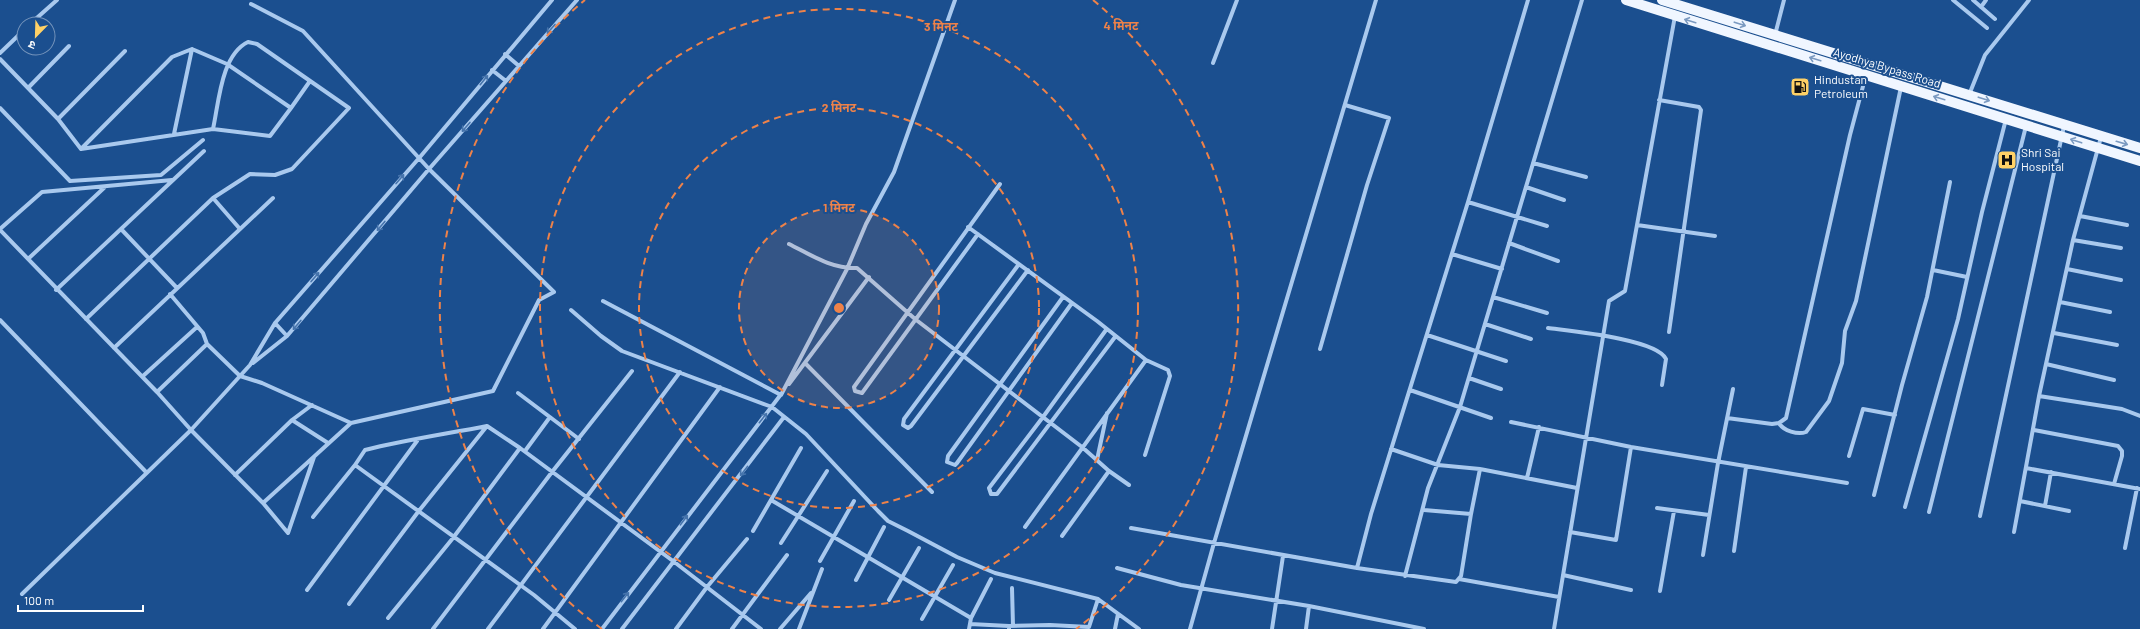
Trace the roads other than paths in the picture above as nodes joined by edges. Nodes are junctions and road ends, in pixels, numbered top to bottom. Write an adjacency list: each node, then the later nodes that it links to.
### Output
1 (57, 0): 18 (street)
2 (552, 0): 28 (street)
3 (577, 0): 33 (street, one-way to 33)
4 (956, 0): 94 (street)
5 (1237, 0): 30 (street)
6 (1376, 0): 43 (street)
7 (1528, 0): 72 (street)
8 (1582, 0): 61 (street)
9 (1626, 0): 19 (main road, Ayodhya Bypass Road)
10 (1662, 0): 22 (main road, Ayodhya Bypass Road, one-way to 22)
11 (1784, 0): 22 (street)
12 (1953, 0): 21 (street)
13 (1972, 0): 17 (street)
14 (1986, 0): 17 (street)
15 (2029, 0): 40 (street)
16 (251, 4): 59 (street)
17 (1981, 7): 20 (street)
18 (39, 16)
19 (1675, 16): 35 (main road, Ayodhya Bypass Road, one-way to 19); 41 (street)
20 (1994, 19)
21 (1987, 28)
22 (1775, 35): 32 (main road, Ayodhya Bypass Road)
23 (16, 38): 27 (street)
24 (69, 46): 39 (street)
25 (192, 49): 31 (street); 51 (street); 57 (street)
26 (125, 51): 47 (street)
27 (0, 53)
28 (505, 54): 33 (street); 34 (street)
29 (0, 59): 39 (street)
30 (1213, 63)
31 (227, 64): 36 (street); 45 (street); 50 (street)
32 (1868, 64): 35 (street); 40 (main road, Ayodhya Bypass Road)
33 (519, 66): 37 (street)
34 (492, 70): 37 (street); 59 (street, one-way to 34)
35 (1865, 75): 38 (main road, Ayodhya Bypass Road); 173 (street)
36 (310, 81): 45 (street); 69 (street)
37 (506, 81): 62 (street, one-way to 62)
38 (1901, 86): 42 (main road, Ayodhya Bypass Road, one-way to 38); 173 (street)
39 (28, 88): 47 (street)
40 (1965, 93): 42 (main road); 46 (main road, Ayodhya Bypass Road, one-way to 46)
41 (1659, 100): 75 (street); 82 (street)
42 (1956, 103): 48 (main road, Ayodhya Bypass Road)
43 (1345, 105): 132 (street); 242 (street)
44 (0, 108): 54 (street)
45 (291, 108): 50 (street)
46 (2019, 111): 48 (main road); 49 (main road, Ayodhya Bypass Road)
47 (58, 120): 57 (street)
48 (2016, 122): 52 (main road, Ayodhya Bypass Road); 100 (street); 225 (street)
49 (2064, 126): 52 (street); 53 (main road, Ayodhya Bypass Road)
50 (213, 129): 51 (street)
51 (174, 134): 57 (street)
52 (2061, 136): 55 (main road, Ayodhya Bypass Road, one-way to 52); 229 (street)
53 (2100, 137): 55 (street); 56 (main road, Ayodhya Bypass Road, one-way to 56)
54 (203, 140)
55 (2098, 148): 60 (main road, Ayodhya Bypass Road); 73 (street)
56 (2140, 148)
57 (80, 149)
58 (204, 151): 64 (street)
59 (420, 157): 62 (street); 117 (street, one-way to 59)
60 (2140, 161)
61 (1533, 163): 63 (street); 68 (street)
62 (429, 169): 126 (street, one-way to 126); 172 (street)
63 (1586, 177)
64 (172, 180): 67 (street); 79 (street)
65 (1950, 182): 98 (street)
66 (1000, 184): 78 (street)
67 (105, 187): 81 (street); 90 (street)
68 (1526, 188): 71 (street); 74 (street)
69 (213, 198): 80 (street); 91 (street)
70 (273, 198): 80 (street)
71 (1564, 200)
72 (1468, 202): 74 (street); 89 (street)
73 (2080, 216): 76 (street); 85 (street)
74 (1517, 218): 77 (street); 87 (street)
75 (1637, 225): 82 (street); 125 (street)
76 (2127, 225)
77 (1548, 226)
78 (968, 227): 83 (street); 111 (street)
79 (121, 228): 91 (street); 103 (street)
80 (240, 229): 102 (street)
81 (0, 230): 90 (street)
82 (1683, 232): 84 (street); 122 (street)
83 (978, 234): 93 (street); 115 (street)
84 (1715, 236)
85 (2074, 240): 88 (street); 95 (street)
86 (789, 244): 94 (street)
87 (1509, 244): 92 (street); 96 (street)
88 (2121, 248)
89 (1452, 254): 96 (street); 124 (street)
90 (28, 259): 103 (street)
91 (149, 259): 102 (street); 114 (street)
92 (1558, 260)
93 (1019, 264): 97 (street); 133 (street)
94 (847, 268): 99 (street); 156 (street)
95 (2067, 268): 101 (street); 108 (street)
96 (1502, 269): 106 (street)
97 (1028, 270): 105 (street); 135 (street)
98 (1933, 270): 100 (street); 162 (street)
99 (869, 277): 111 (street); 138 (street)
100 (1967, 277): 219 (street)
101 (2121, 280)
102 (177, 288): 104 (street)
103 (56, 290): 114 (street)
104 (170, 294): 119 (street); 131 (street)
105 (1063, 297): 109 (street); 147 (street)
106 (1493, 297): 113 (street); 118 (street)
107 (603, 301): 156 (street)
108 (2060, 302): 112 (street); 123 (street)
109 (1072, 303): 121 (street); 154 (street)
110 (571, 310): 142 (street)
111 (908, 312): 115 (street); 115 (street)
112 (2110, 312)
113 (1547, 313)
114 (86, 319): 131 (street)
115 (915, 319): 133 (street)
116 (0, 320): 200 (street)
117 (275, 323): 126 (street); 139 (street)
118 (1485, 324): 128 (street); 134 (street)
119 (197, 327): 129 (street); 143 (street)
120 (1548, 328): 125 (street)
121 (1106, 330): 127 (street); 166 (street)
122 (1669, 332)
123 (2054, 333): 130 (street); 140 (street)
124 (1427, 335): 134 (street); 152 (street)
125 (1604, 335): 148 (street); 178 (street)
126 (287, 336): 139 (street)
127 (1115, 337): 136 (street); 170 (street)
128 (1531, 339)
129 (206, 344): 144 (street); 153 (street)
130 (2117, 345)
131 (114, 348): 143 (street)
132 (1320, 349)
133 (955, 350): 135 (street); 135 (street)
134 (1476, 352): 137 (street); 145 (street)
135 (963, 356): 147 (street)
136 (1146, 360): 161 (street); 189 (street)
137 (1506, 361)
138 (805, 363): 156 (street); 211 (street)
139 (250, 364): 144 (street)
140 (2046, 364): 146 (street); 157 (street)
141 (632, 371): 179 (street)
142 (680, 372): 149 (street); 213 (street)
143 (143, 376): 153 (street)
144 (240, 376): 158 (street); 176 (street)
145 (1468, 378): 150 (street); 160 (street)
146 (2114, 380)
147 (1000, 384): 154 (street); 154 (street)
148 (1662, 385)
149 (720, 387): 159 (street); 231 (street)
150 (1501, 389)
151 (1733, 389): 168 (street)
152 (1410, 390): 160 (street); 186 (street)
153 (158, 392): 176 (street)
154 (1009, 392): 166 (street)
155 (518, 393): 164 (street)
156 (781, 395): 159 (street)
157 (2039, 396): 163 (street); 177 (street)
158 (312, 405): 169 (street); 172 (street)
159 (772, 407): 165 (street); 246 (street, one-way to 159)
160 (1460, 407): 167 (street); 194 (street)
161 (1106, 413): 182 (street); 191 (street)
162 (1895, 415): 190 (street); 212 (street)
163 (2140, 416)
164 (550, 417): 179 (street); 187 (street)
165 (784, 417): 252 (street, one-way to 252); 276 (street)
166 (1043, 418): 170 (street); 170 (street)
167 (1491, 418)
168 (1727, 418): 173 (street); 192 (street)
169 (292, 420): 181 (street); 203 (street)
170 (1050, 422): 182 (street)
171 (1511, 422): 175 (street)
172 (351, 423): 181 (street)
173 (1779, 423)
174 (487, 426): 180 (street); 184 (street); 224 (street)
175 (1539, 427): 178 (street); 204 (street)
176 (191, 430): 200 (street); 203 (street)
177 (2034, 430): 196 (street); 206 (street)
178 (1586, 436): 183 (street); 209 (street)
179 (579, 439): 201 (street)
180 (417, 440): 193 (street); 208 (street)
181 (328, 443): 188 (street)
182 (1082, 447): 191 (street); 233 (street)
183 (1631, 447): 192 (street); 236 (street)
184 (520, 448): 187 (street); 240 (street)
185 (801, 448): 214 (street)
186 (1391, 449): 194 (street); 257 (street)
187 (525, 451): 201 (street)
188 (315, 455): 217 (street); 217 (street)
189 (1145, 455)
190 (1849, 456)
191 (1097, 460): 199 (street)
192 (1718, 463): 195 (street); 227 (street)
193 (354, 465): 208 (street); 230 (street)
194 (1438, 465): 197 (street); 221 (street)
195 (1746, 468): 205 (street); 247 (street)
196 (2026, 468): 202 (street); 216 (street)
197 (1480, 469): 204 (street); 226 (street)
198 (827, 471): 228 (street)
199 (1109, 471): 207 (street); 238 (street)
200 (146, 472): 273 (street)
201 (552, 472): 213 (street); 253 (street)
202 (2051, 472): 206 (street); 218 (street)
203 (235, 475): 217 (street)
204 (1526, 478): 209 (street)
205 (1847, 483)
206 (2114, 484): 210 (street)
207 (1129, 485)
208 (384, 486): 224 (street); 270 (street)
209 (1577, 488): 236 (street)
210 (2138, 489): 245 (street)
211 (932, 492)
212 (1874, 495)
213 (587, 498): 231 (street); 265 (street)
214 (771, 500): 228 (street); 235 (street)
215 (854, 501): 239 (street)
216 (2020, 501): 218 (street); 237 (street)
217 (263, 504)
218 (2046, 506): 223 (street)
219 (1905, 507)
220 (1657, 508): 222 (street)
221 (1424, 510): 226 (street); 260 (street)
222 (1674, 511): 227 (street); 272 (street)
223 (2069, 511)
224 (418, 512): 240 (street); 279 (street)
225 (1929, 512)
226 (1471, 514): 263 (street)
227 (1710, 515): 249 (street)
228 (799, 516): 239 (street); 243 (street)
229 (1980, 516)
230 (312, 517)
231 (621, 523): 246 (street); 281 (street)
232 (884, 527): 251 (street)
233 (1025, 527)
234 (1130, 528): 242 (street)
235 (753, 531)
236 (1570, 532): 259 (street)
237 (2014, 532)
238 (1062, 536)
239 (834, 537): 251 (street); 254 (street)
240 (453, 538): 253 (street); 284 (street)
241 (747, 539): 266 (street)
242 (1214, 543): 250 (street); 269 (street)
243 (782, 544)
244 (919, 548): 261 (street)
245 (2125, 548)
246 (661, 552): 252 (street); 295 (street, one-way to 246)
247 (1734, 552)
248 (787, 555): 283 (street)
249 (1703, 555)
250 (1283, 556): 257 (street); 278 (street)
251 (868, 557): 261 (street); 264 (street)
252 (674, 560): 266 (street); 296 (street)
253 (486, 561): 265 (street); 291 (street)
254 (820, 561)
255 (953, 565): 274 (street)
256 (1117, 568): 269 (street)
257 (1357, 568): 260 (street)
258 (822, 569): 268 (street)
259 (1563, 575): 271 (street); 275 (street)
260 (1405, 576): 263 (street)
261 (902, 577): 274 (street); 277 (street)
262 (991, 579): 285 (street)
263 (1459, 579): 275 (street)
264 (856, 580)
265 (520, 586): 281 (street); 292 (street)
266 (706, 587): 283 (street); 297 (street)
267 (1012, 588): 288 (street)
268 (814, 589): 300 (street); 301 (street)
269 (1201, 589): 278 (street); 304 (street)
270 (307, 590)
271 (1631, 590)
272 (1660, 590)
273 (22, 594)
274 (934, 597): 285 (street); 286 (street)
275 (1559, 597): 308 (street)
276 (1098, 599): 282 (street); 289 (street)
277 (889, 600)
278 (1276, 600): 280 (street); 305 (street)
279 (349, 604)
280 (1309, 606): 290 (street); 306 (street)
281 (556, 613): 293 (street); 294 (street)
282 (1118, 614): 302 (street); 303 (street)
283 (743, 615): 298 (street); 299 (street)
284 (388, 618)
285 (971, 618): 287 (street)
286 (922, 620)
287 (970, 627): 288 (street)
288 (1010, 627): 289 (street)
289 (1050, 627)
290 (1409, 628): 307 (street)
291 (433, 629)
292 (488, 629)
293 (544, 629)
294 (575, 629)
295 (602, 629)
296 (622, 629)
297 (676, 629)
298 (732, 629)
299 (761, 629)
300 (780, 629)
301 (799, 629)
302 (1115, 629)
303 (1139, 629)
304 (1190, 629)
305 (1272, 629)
306 (1306, 629)
307 (1424, 629)
308 (1554, 629)

